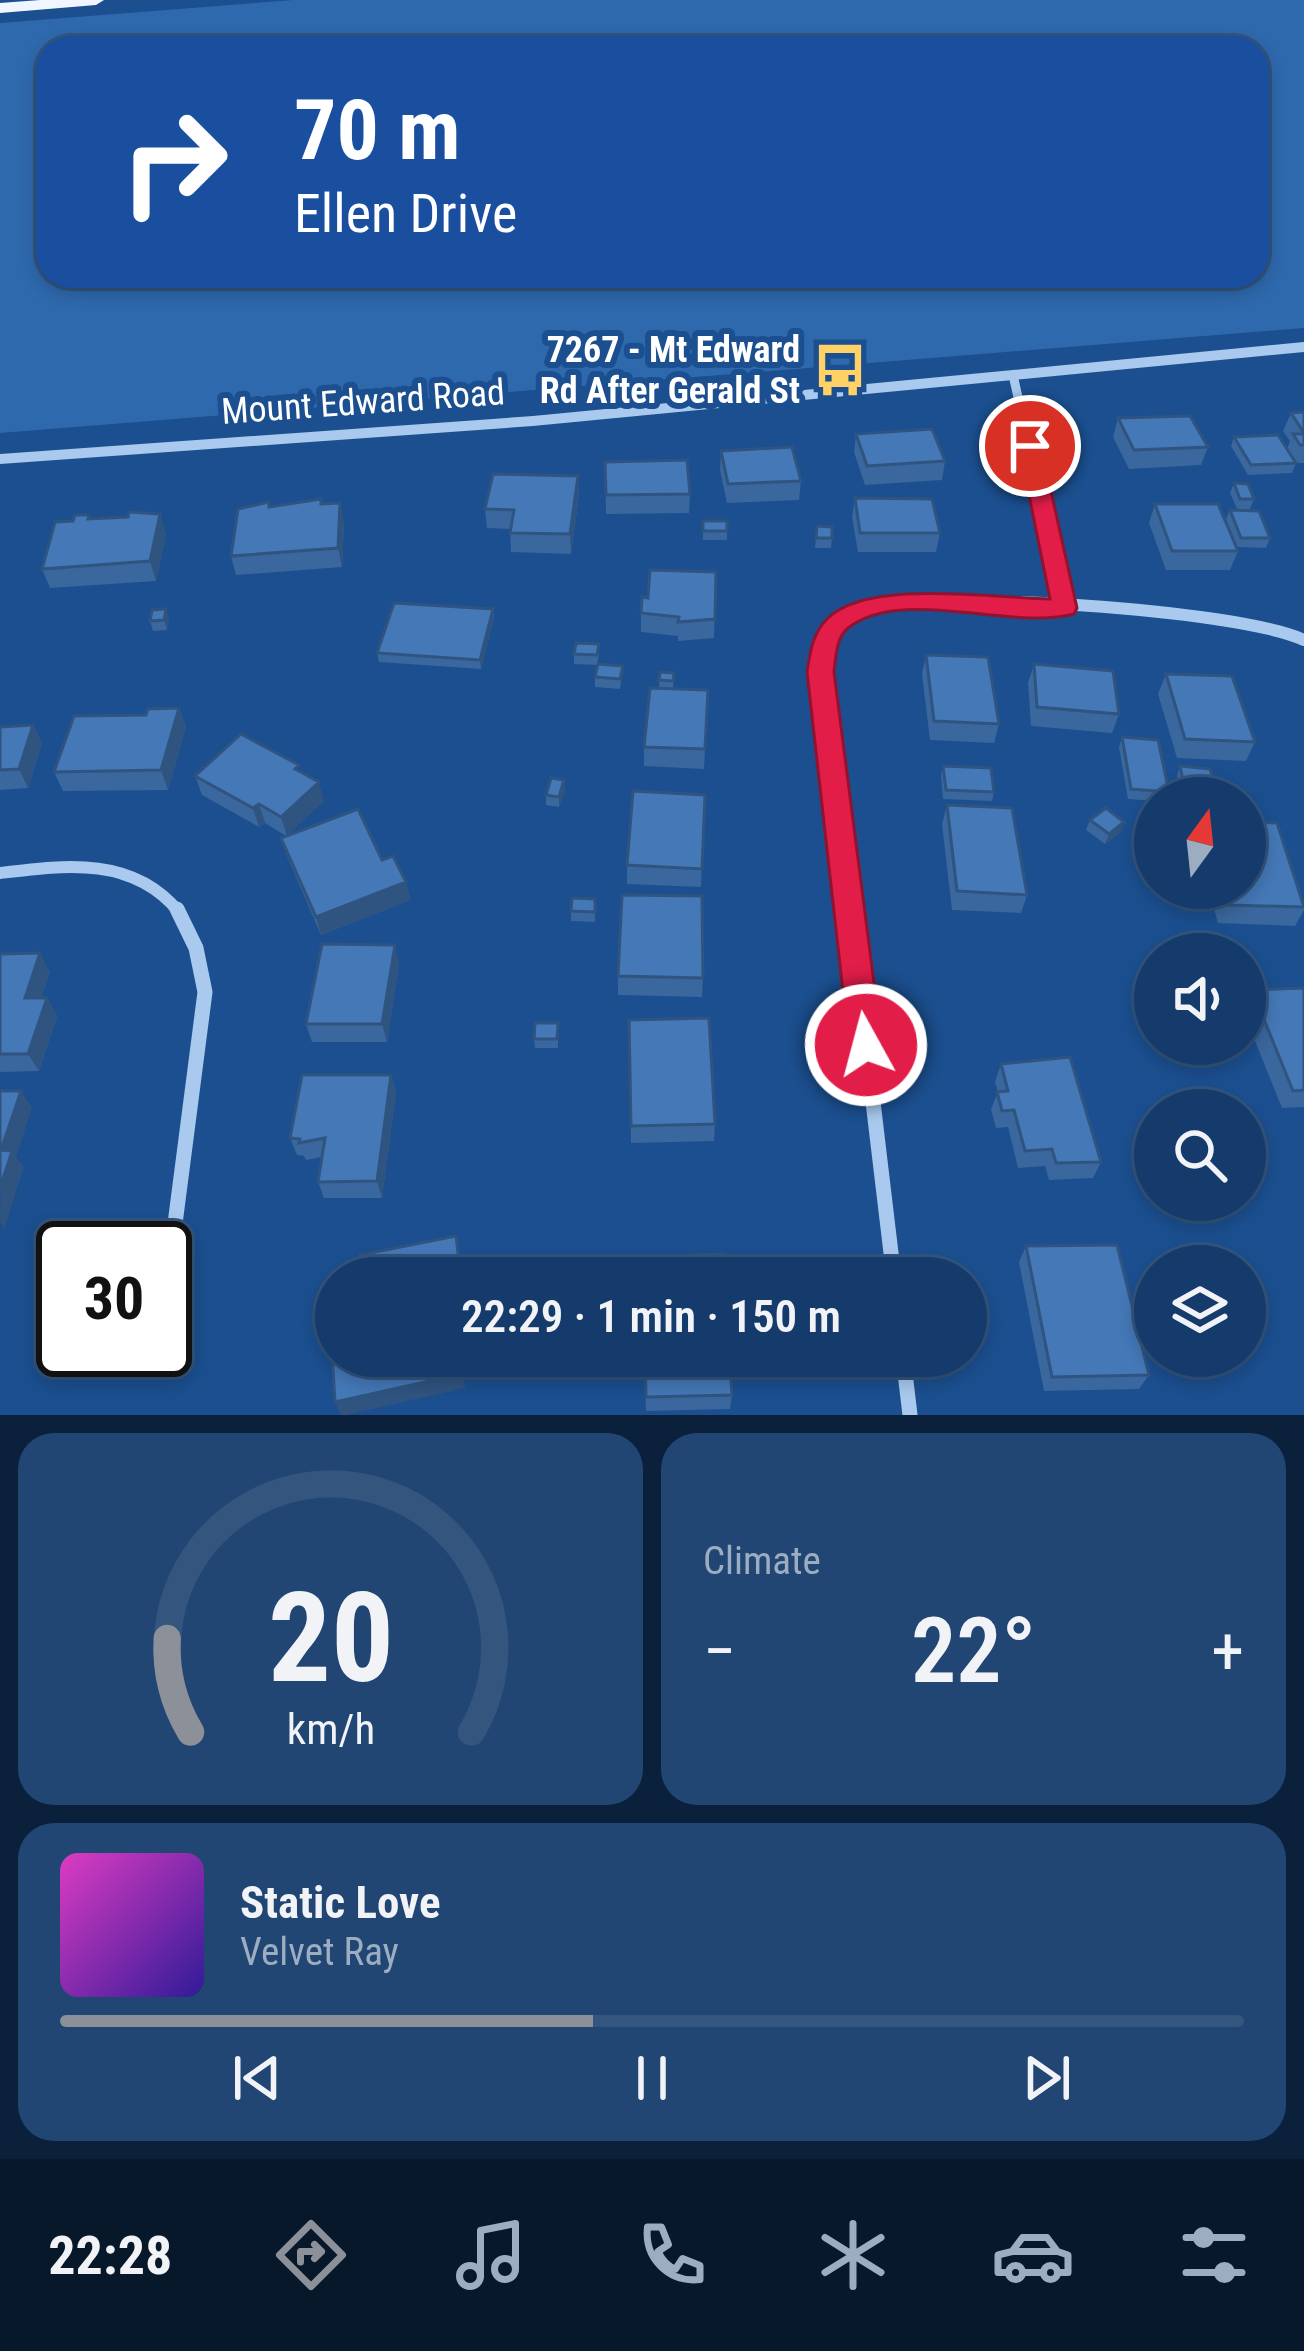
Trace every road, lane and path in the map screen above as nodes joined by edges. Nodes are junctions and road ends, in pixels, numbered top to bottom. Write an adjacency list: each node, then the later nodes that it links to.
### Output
1 (96, 0): 2 (main road)
2 (0, 8)
3 (1304, 347): 4 (street, Mount Edward Road)
4 (1013, 375): 5 (street, Mount Edward Road); 6 (street)
5 (0, 459)
6 (1065, 608): 7 (street); 10 (street)
7 (1304, 640)
8 (0, 873): 9 (street)
9 (176, 1221)
10 (891, 1257)
11 (905, 1377): 12 (street)
12 (910, 1415)

